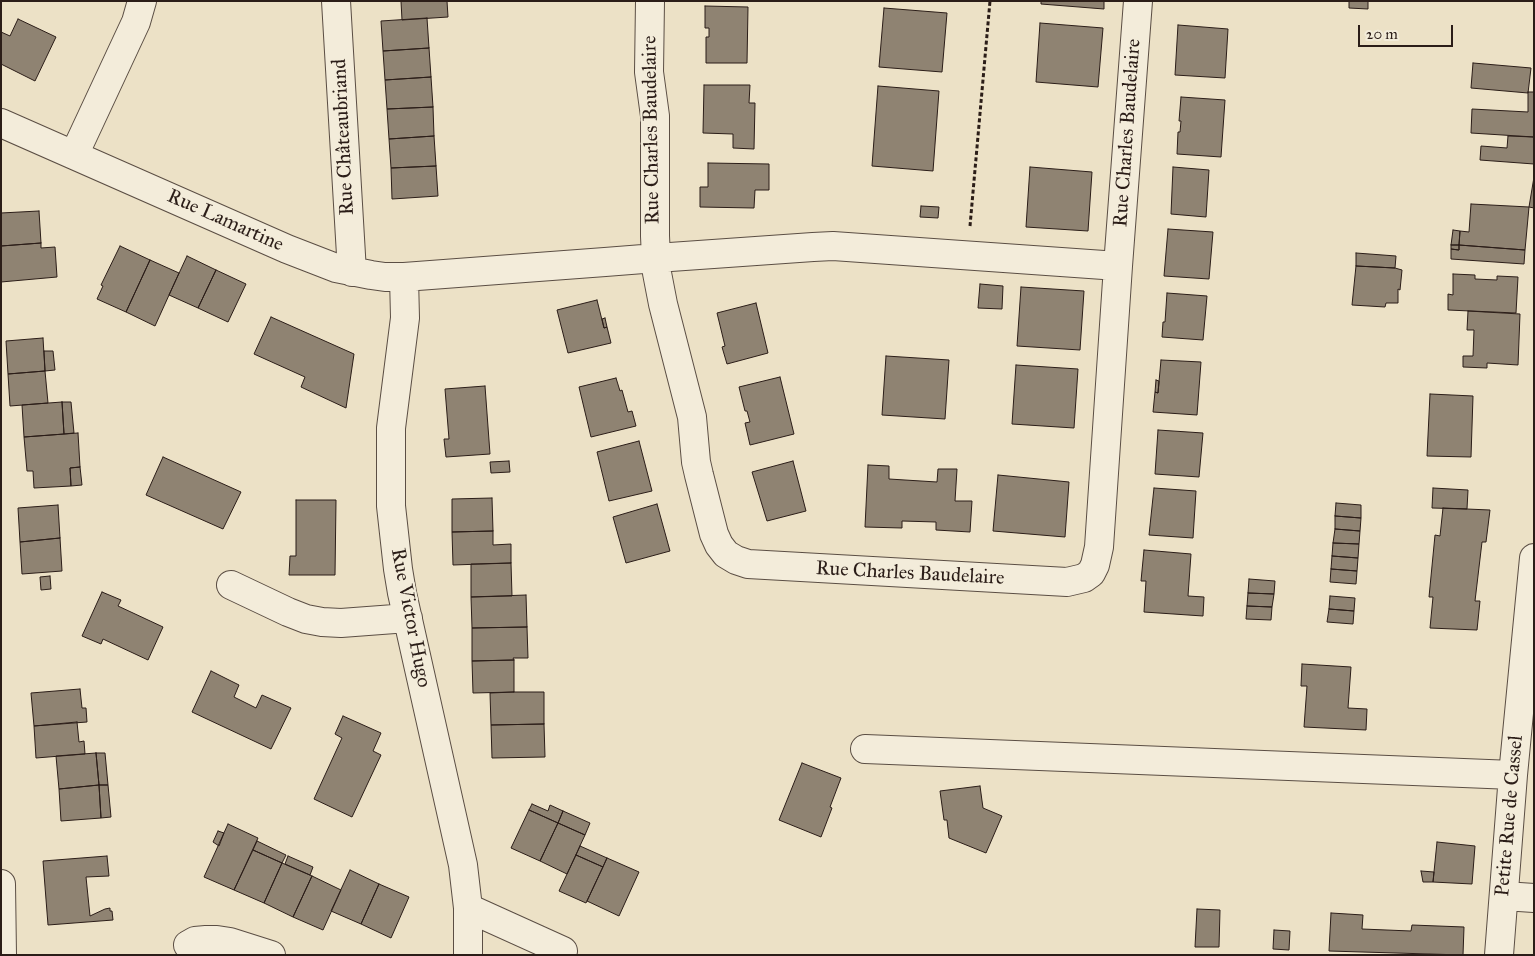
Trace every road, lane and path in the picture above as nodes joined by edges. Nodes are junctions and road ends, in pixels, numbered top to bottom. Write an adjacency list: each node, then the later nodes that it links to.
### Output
1 (142, 1): 7 (street)
2 (336, 1): 11 (street, Rue Châteaubriand)
3 (650, 1): 9 (street, Rue Charles Baudelaire)
4 (990, 1): 8 (path)
5 (1138, 1): 10 (street, Rue Charles Baudelaire)
6 (1, 123): 7 (street, Rue Lamartine)
7 (74, 155): 11 (street, Rue Lamartine)
8 (949, 254): 9 (street); 10 (street)
9 (656, 258): 10 (street, Rue Charles Baudelaire); 12 (street, Rue Lamartine)
10 (1118, 266)
11 (352, 272): 12 (street, Rue Lamartine)
12 (404, 277): 15 (street, Rue Victor Hugo)
13 (1534, 558): 17 (street, Petite Rue de Cassel)
14 (231, 585): 15 (street)
15 (408, 618): 21 (street, Rue Victor Hugo)
16 (865, 749): 17 (street)
17 (1513, 775): 19 (street, Petite Rue de Cassel)
18 (1, 884): 24 (street)
19 (1504, 896): 20 (street); 27 (street, Petite Rue de Cassel)
20 (1534, 898)
21 (468, 908): 23 (street); 26 (street, Rue Victor Hugo)
22 (188, 946): 25 (street)
23 (563, 951)
24 (2, 955)
25 (271, 955)
26 (468, 955)
27 (1499, 955)

